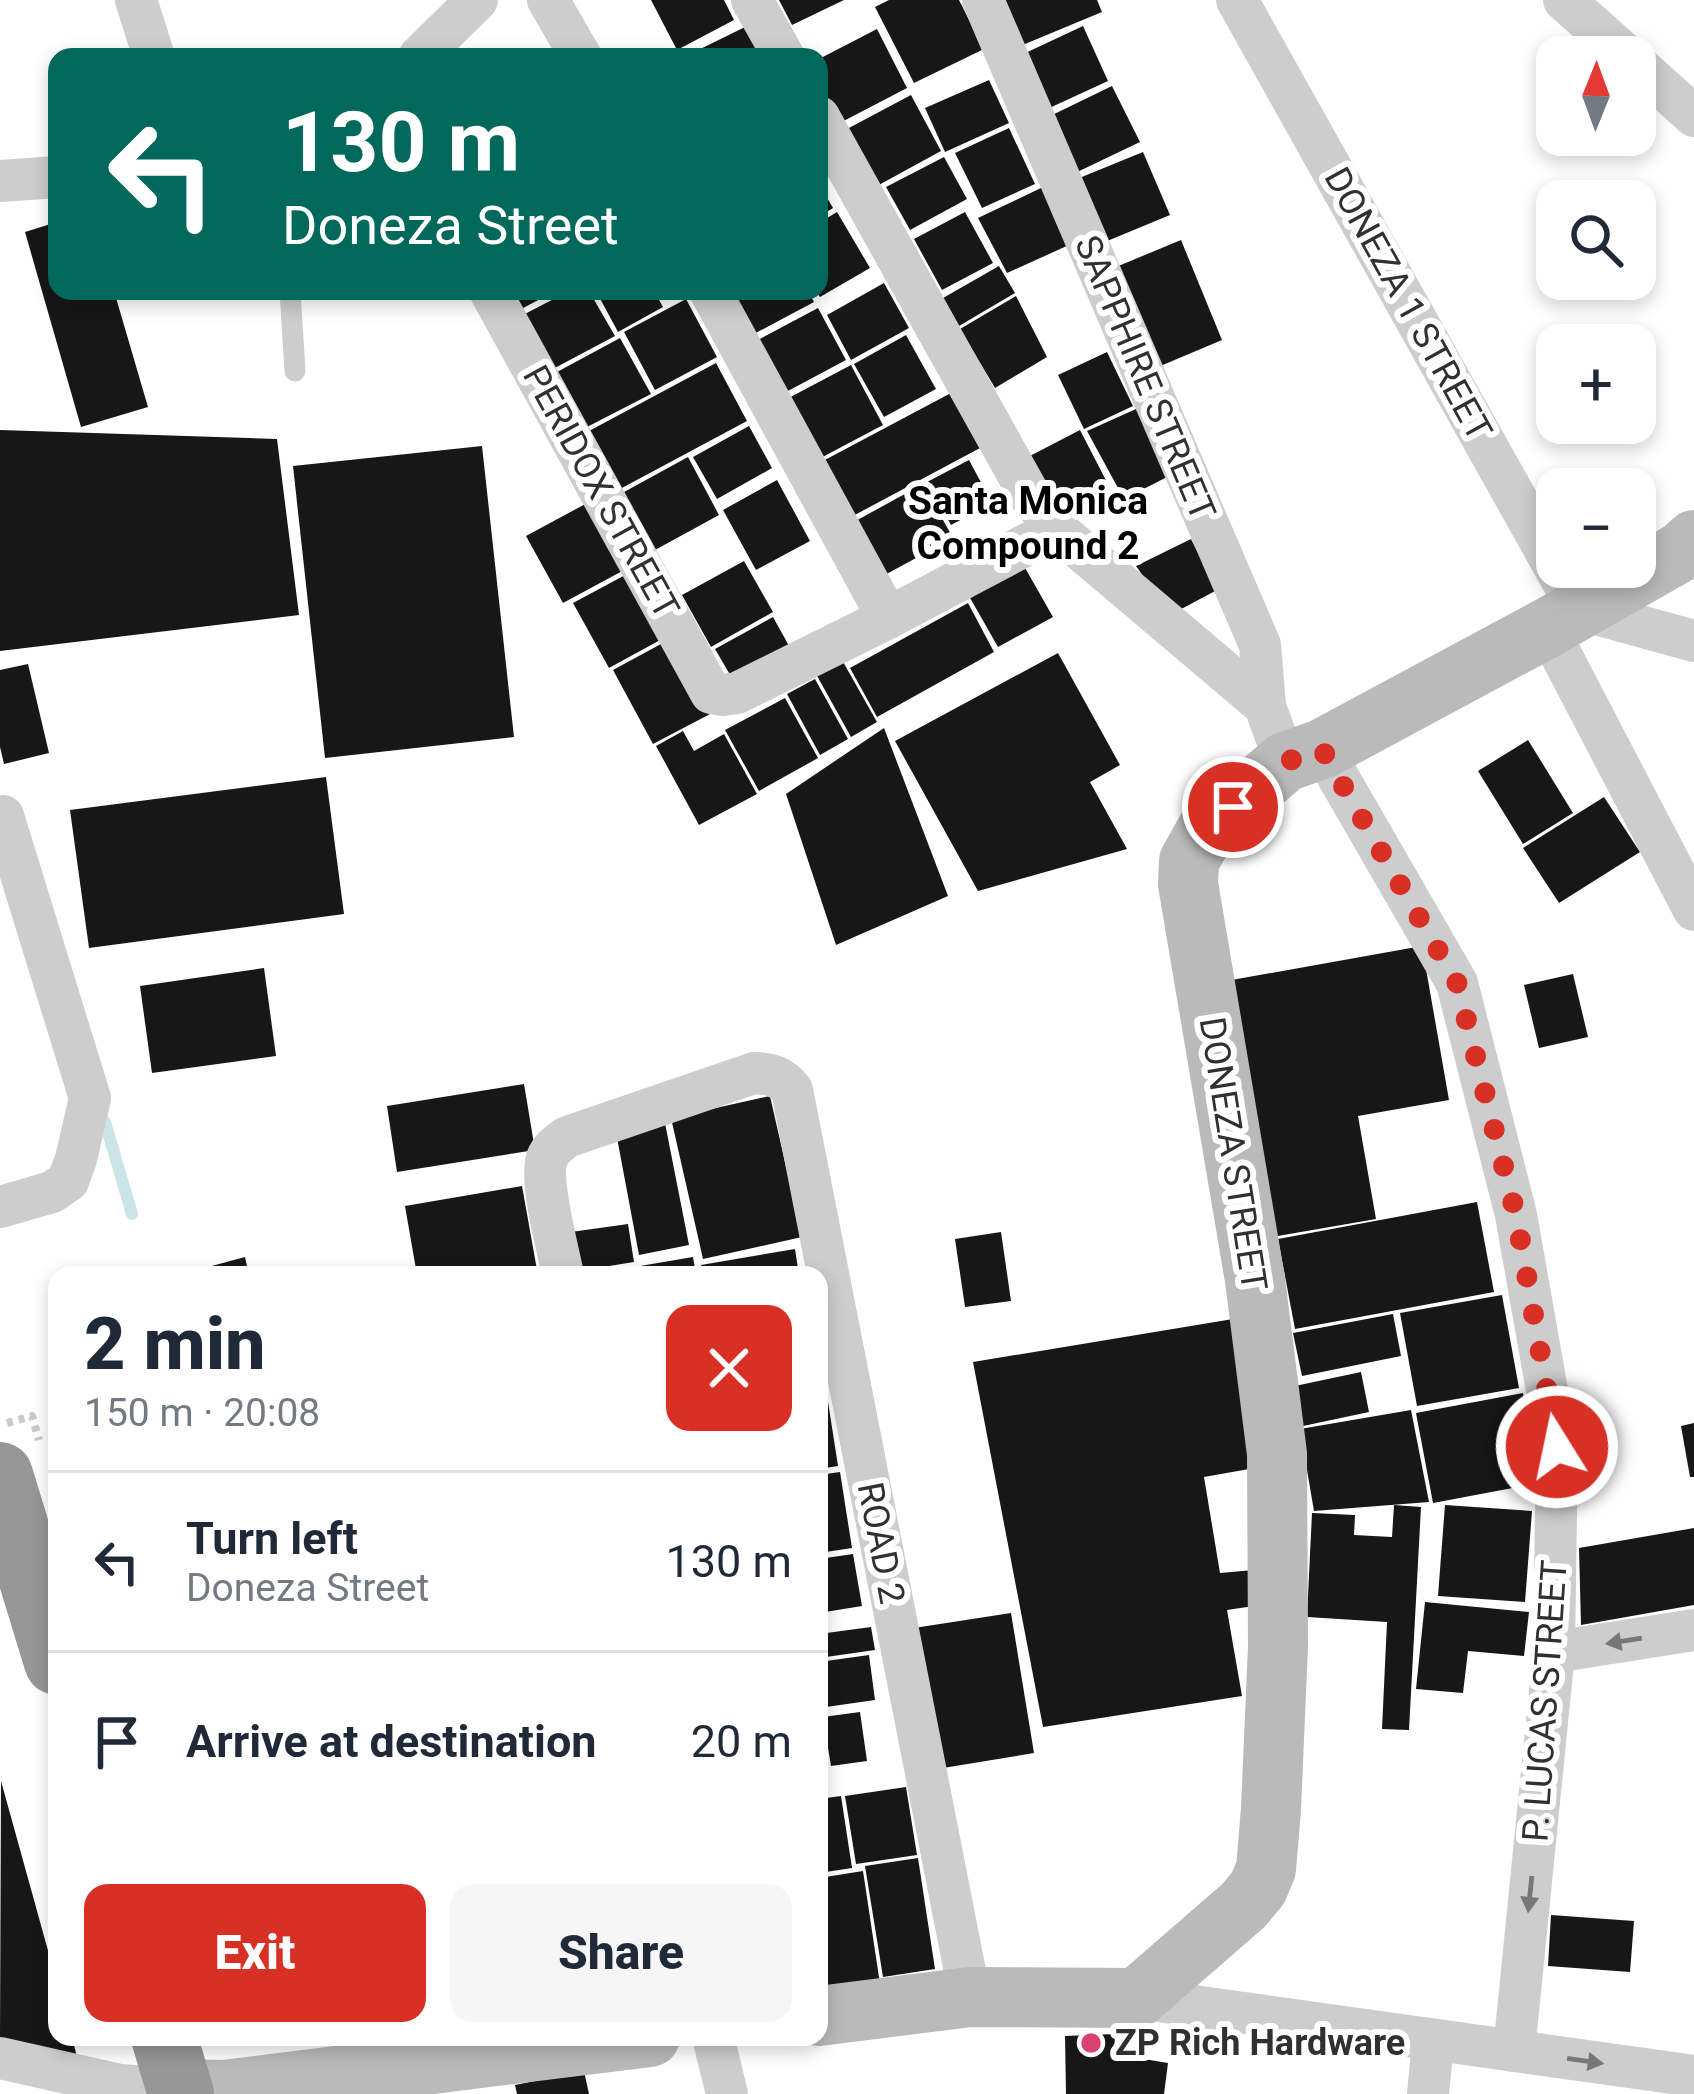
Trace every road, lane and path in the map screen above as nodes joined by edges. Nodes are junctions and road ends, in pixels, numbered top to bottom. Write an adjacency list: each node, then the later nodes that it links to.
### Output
1 (136, 0): 9 (street)
2 (477, 0): 10 (street)
3 (548, 0): 11 (street)
4 (752, 0): 12 (street)
5 (983, 0): 27 (street, SAPPHIRE STREET)
6 (1238, 0): 25 (street, DONEZA 1 STREET)
7 (1564, 0): 8 (street)
8 (1604, 36)
9 (151, 48)
10 (428, 48)
11 (576, 48)
12 (779, 48)
13 (1656, 82): 14 (street)
14 (1694, 116)
15 (828, 133): 22 (street)
16 (48, 178): 17 (street)
17 (0, 182)
18 (291, 300): 21 (lane)
19 (495, 300): 24 (street, PERIDOX STREET)
20 (715, 300): 24 (street)
21 (295, 370)
22 (1056, 529): 24 (street); 27 (street)
23 (1694, 541): 25 (street, DONEZA STREET)
24 (888, 618)
25 (1563, 619): 26 (street); 28 (street, DONEZA STREET); 30 (street, DONEZA 1 STREET)
26 (1694, 641)
27 (1265, 706): 28 (street, SAPPHIRE STREET)
28 (1304, 756): 40 (street, P. LUCAS STREET); 42 (street, DONEZA STREET)
29 (3, 815): 31 (street)
30 (1694, 910)
31 (0, 1207)
32 (561, 1266): 33 (street, ROAD 2)
33 (827, 1266)
34 (828, 1273): 41 (street, ROAD 2)
35 (32, 1416): 36 (path)
36 (0, 1426)
37 (0, 1474): 39 (highway)
38 (1694, 1630): 40 (street, one-way to 40)
39 (48, 1632)
40 (1554, 1652): 47 (street, P. LUCAS STREET, one-way to 47)
41 (970, 1997): 42 (street); 43 (street)
42 (1137, 1998): 44 (street)
43 (828, 2015)
44 (1433, 2041): 47 (street); 53 (street)
45 (587, 2046): 49 (street)
46 (715, 2046): 52 (street)
47 (1514, 2051): 51 (street, one-way to 51)
48 (0, 2058): 50 (street)
49 (482, 2061): 50 (street)
50 (175, 2073)
51 (1694, 2076)
52 (728, 2094)
53 (1428, 2094)

